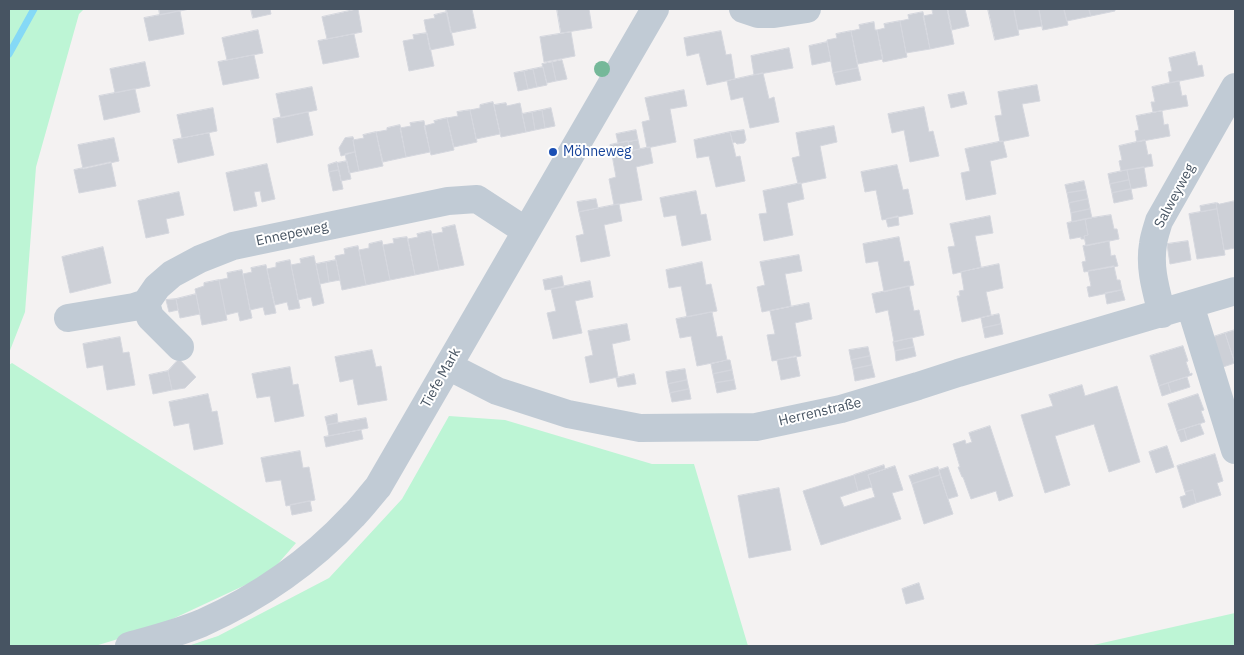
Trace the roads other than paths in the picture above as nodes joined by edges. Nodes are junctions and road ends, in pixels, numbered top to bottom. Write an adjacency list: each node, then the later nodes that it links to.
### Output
1 (655, 9): 5 (street, Tiefe Mark)
2 (743, 9): 3 (street)
3 (807, 9)
4 (1235, 87): 9 (street, Salweyweg)
5 (526, 231): 7 (street, Ennepeweg); 12 (street, Tiefe Mark)
6 (1235, 291): 8 (street, Herrenstraße)
7 (146, 304): 10 (street); 11 (street)
8 (1190, 304): 9 (street, Herrenstraße); 13 (street)
9 (1162, 314): 12 (street, Herrenstraße)
10 (68, 318)
11 (180, 347)
12 (448, 366): 14 (street, Tiefe Mark)
13 (1235, 450)
14 (129, 646)

